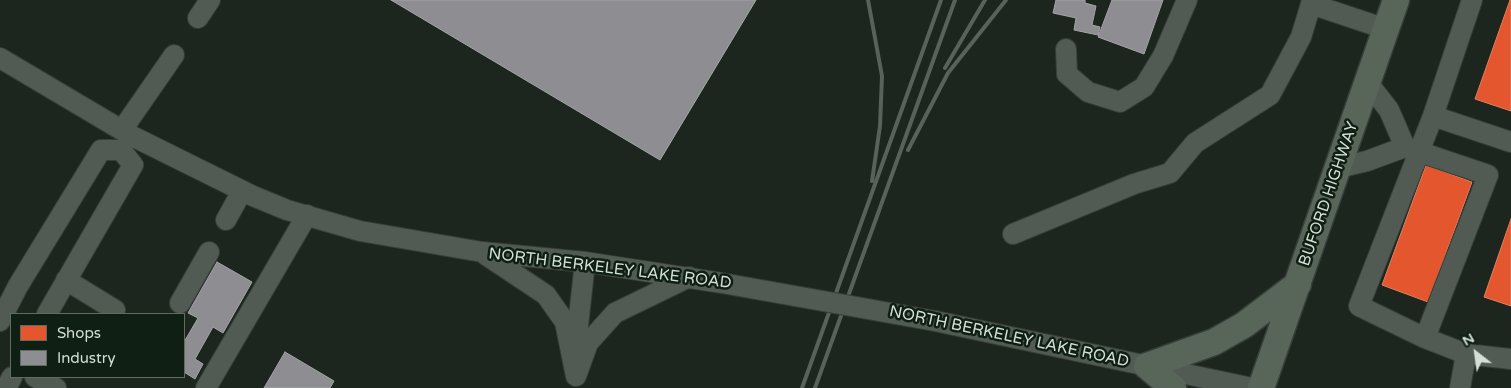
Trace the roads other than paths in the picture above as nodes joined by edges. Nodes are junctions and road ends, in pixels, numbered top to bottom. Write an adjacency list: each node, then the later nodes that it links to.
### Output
1 (210, 0): 6 (street)
2 (1187, 0): 8 (street)
3 (1396, 0): 7 (main road, BUFORD HIGHWAY)
4 (1472, 0): 12 (street)
5 (1308, 1): 7 (street); 20 (street)
6 (198, 18)
7 (1386, 29): 11 (main road, BUFORD HIGHWAY)
8 (1066, 50)
9 (174, 55): 13 (street)
10 (0, 58): 13 (street, NORTH BERKELEY LAKE ROAD)
11 (1368, 83): 15 (street); 16 (main road, BUFORD HIGHWAY)
12 (1433, 116): 14 (street); 15 (street)
13 (124, 138): 17 (street, NORTH BERKELEY LAKE ROAD); 25 (street); 30 (street)
14 (1511, 142)
15 (1413, 149): 16 (street); 31 (street); 31 (street)
16 (1338, 168): 26 (main road, BUFORD HIGHWAY)
17 (242, 191): 18 (street, NORTH BERKELEY LAKE ROAD); 19 (street)
18 (307, 216): 22 (street, NORTH BERKELEY LAKE ROAD); 38 (street)
19 (226, 220)
20 (1013, 234)
21 (208, 252): 27 (street)
22 (482, 252): 23 (street, NORTH BERKELEY LAKE ROAD); 36 (street)
23 (586, 262): 24 (street, NORTH BERKELEY LAKE ROAD); 36 (street)
24 (690, 277): 34 (street, NORTH BERKELEY LAKE ROAD, bridge); 36 (street)
25 (66, 280): 28 (street); 29 (street)
26 (1298, 284): 34 (main road); 41 (main road, BUFORD HIGHWAY)
27 (180, 303)
28 (115, 310)
29 (48, 313)
30 (0, 321)
31 (1425, 338): 32 (street)
32 (1466, 354): 33 (street); 42 (street)
33 (1511, 359)
34 (1147, 366): 39 (main road); 40 (street, NORTH BERKELEY LAKE ROAD)
35 (37, 378): 37 (street)
36 (576, 382)
37 (56, 388)
38 (206, 388)
39 (1173, 388)
40 (1252, 388)
41 (1261, 388)
42 (1460, 388)

